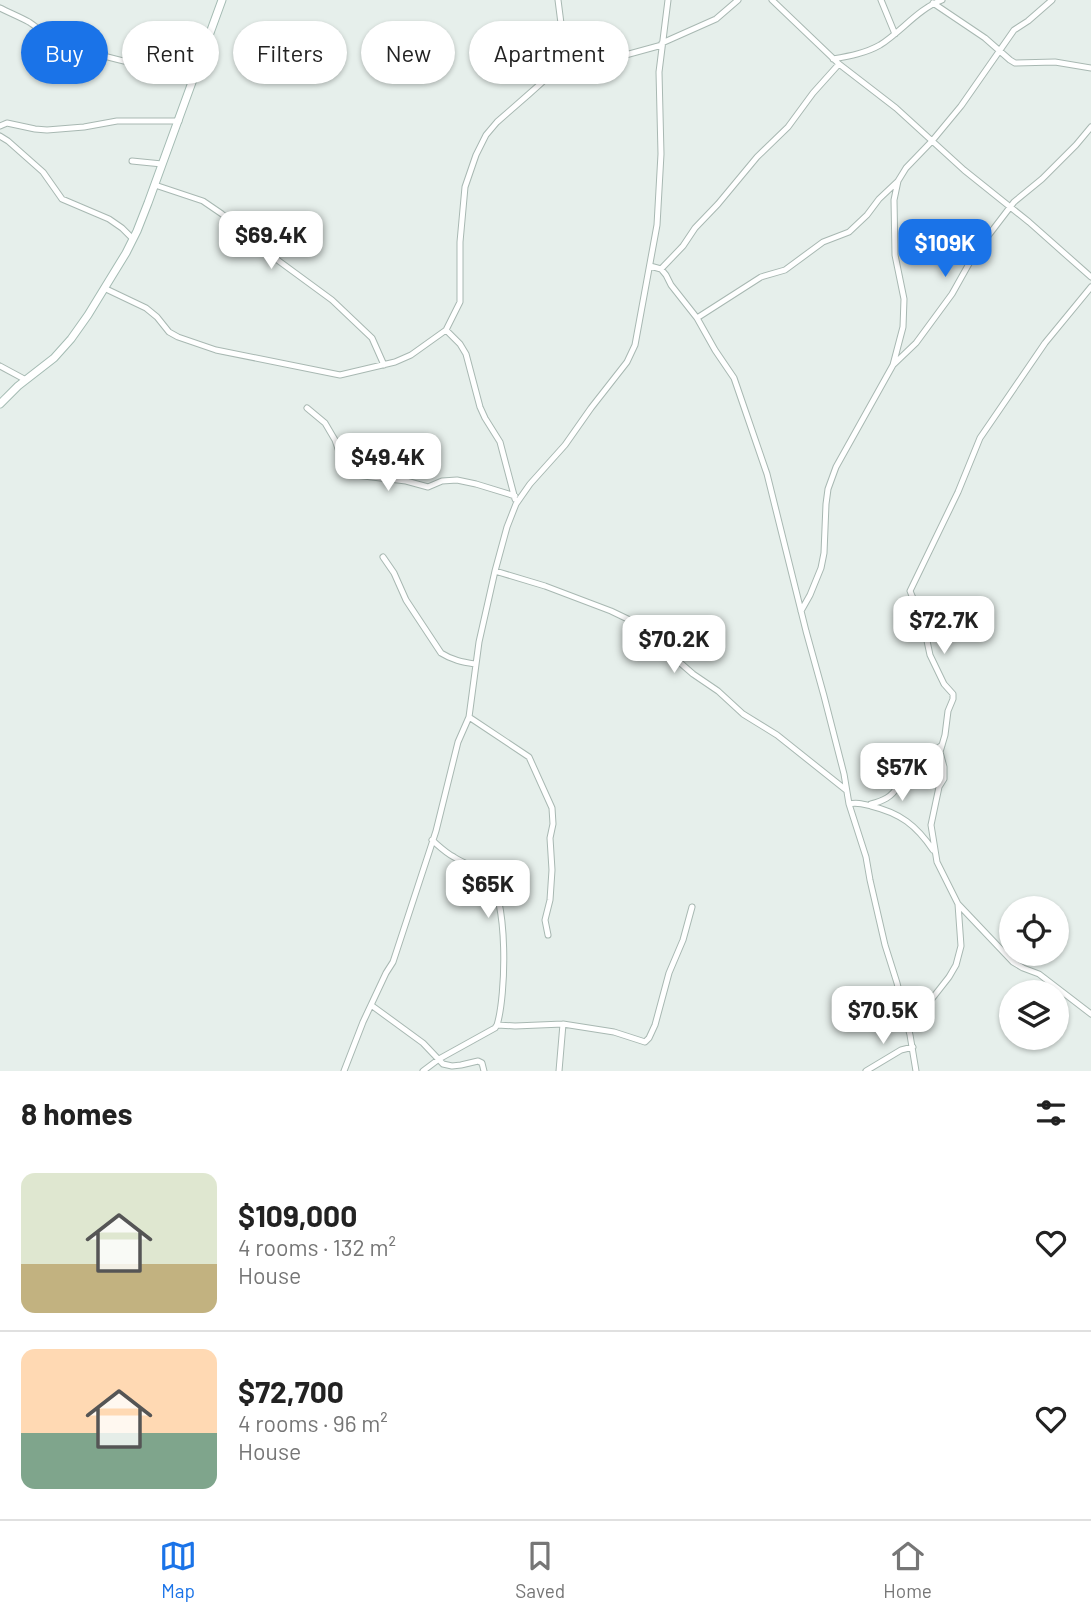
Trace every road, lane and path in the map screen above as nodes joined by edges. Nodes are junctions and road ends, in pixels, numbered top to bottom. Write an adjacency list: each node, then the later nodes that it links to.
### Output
1 (222, 0): 11 (main road)
2 (558, 0): 12 (street)
3 (668, 0): 14 (street)
4 (738, 0): 14 (street)
5 (772, 0): 17 (street)
6 (881, 0): 13 (street)
7 (942, 0): 9 (street)
8 (1052, 0): 15 (street)
9 (933, 3): 13 (street); 15 (street)
10 (0, 8): 18 (street)
11 (214, 21)
12 (561, 21)
13 (895, 34): 17 (street)
14 (662, 44): 16 (street); 34 (street)
15 (1000, 50): 20 (street); 27 (street)
16 (629, 54)
17 (833, 59): 19 (street)
18 (122, 60)
19 (839, 64): 27 (street); 35 (street)
20 (1091, 68)
21 (192, 84): 23 (main road)
22 (540, 84): 40 (street)
23 (179, 121): 24 (street); 29 (main road)
24 (0, 126)
25 (1091, 127): 32 (street)
26 (0, 136): 33 (street)
27 (932, 141): 30 (street); 32 (street)
28 (132, 160): 29 (street)
29 (162, 164): 31 (main road)
30 (898, 181): 39 (street); 42 (street)
31 (155, 185): 33 (main road); 41 (street)
32 (1010, 208): 36 (street); 42 (street)
33 (134, 239): 38 (main road)
34 (650, 266): 35 (street); 48 (street)
35 (661, 269): 39 (street)
36 (1091, 277)
37 (1091, 287): 54 (street)
38 (104, 288): 41 (street); 44 (main road)
39 (697, 318): 51 (street)
40 (446, 330): 41 (street); 47 (street)
41 (384, 365)
42 (893, 365): 51 (street)
43 (0, 366): 44 (street)
44 (26, 380): 45 (main road)
45 (0, 404)
46 (307, 408): 47 (street)
47 (515, 496): 48 (street)
48 (516, 504): 50 (street)
49 (383, 557): 52 (street)
50 (495, 571): 52 (street); 55 (street)
51 (801, 611): 55 (street)
52 (474, 664): 53 (street)
53 (469, 717): 58 (street); 62 (street)
54 (942, 745): 57 (street); 59 (street)
55 (847, 791): 56 (street)
56 (849, 804): 57 (street); 67 (street)
57 (869, 805): 59 (street)
58 (432, 841): 63 (street); 66 (street)
59 (935, 852): 60 (street)
60 (958, 904): 64 (street); 67 (street)
61 (692, 907): 65 (street)
62 (548, 935)
63 (371, 1005): 69 (street); 70 (street)
64 (1091, 1014)
65 (562, 1024): 66 (street); 73 (street)
66 (497, 1025): 69 (street)
67 (909, 1028): 68 (street)
68 (913, 1047): 74 (street); 75 (street)
69 (439, 1059): 71 (street); 72 (street)
70 (344, 1071)
71 (423, 1071)
72 (484, 1071)
73 (559, 1071)
74 (866, 1071)
75 (916, 1071)

